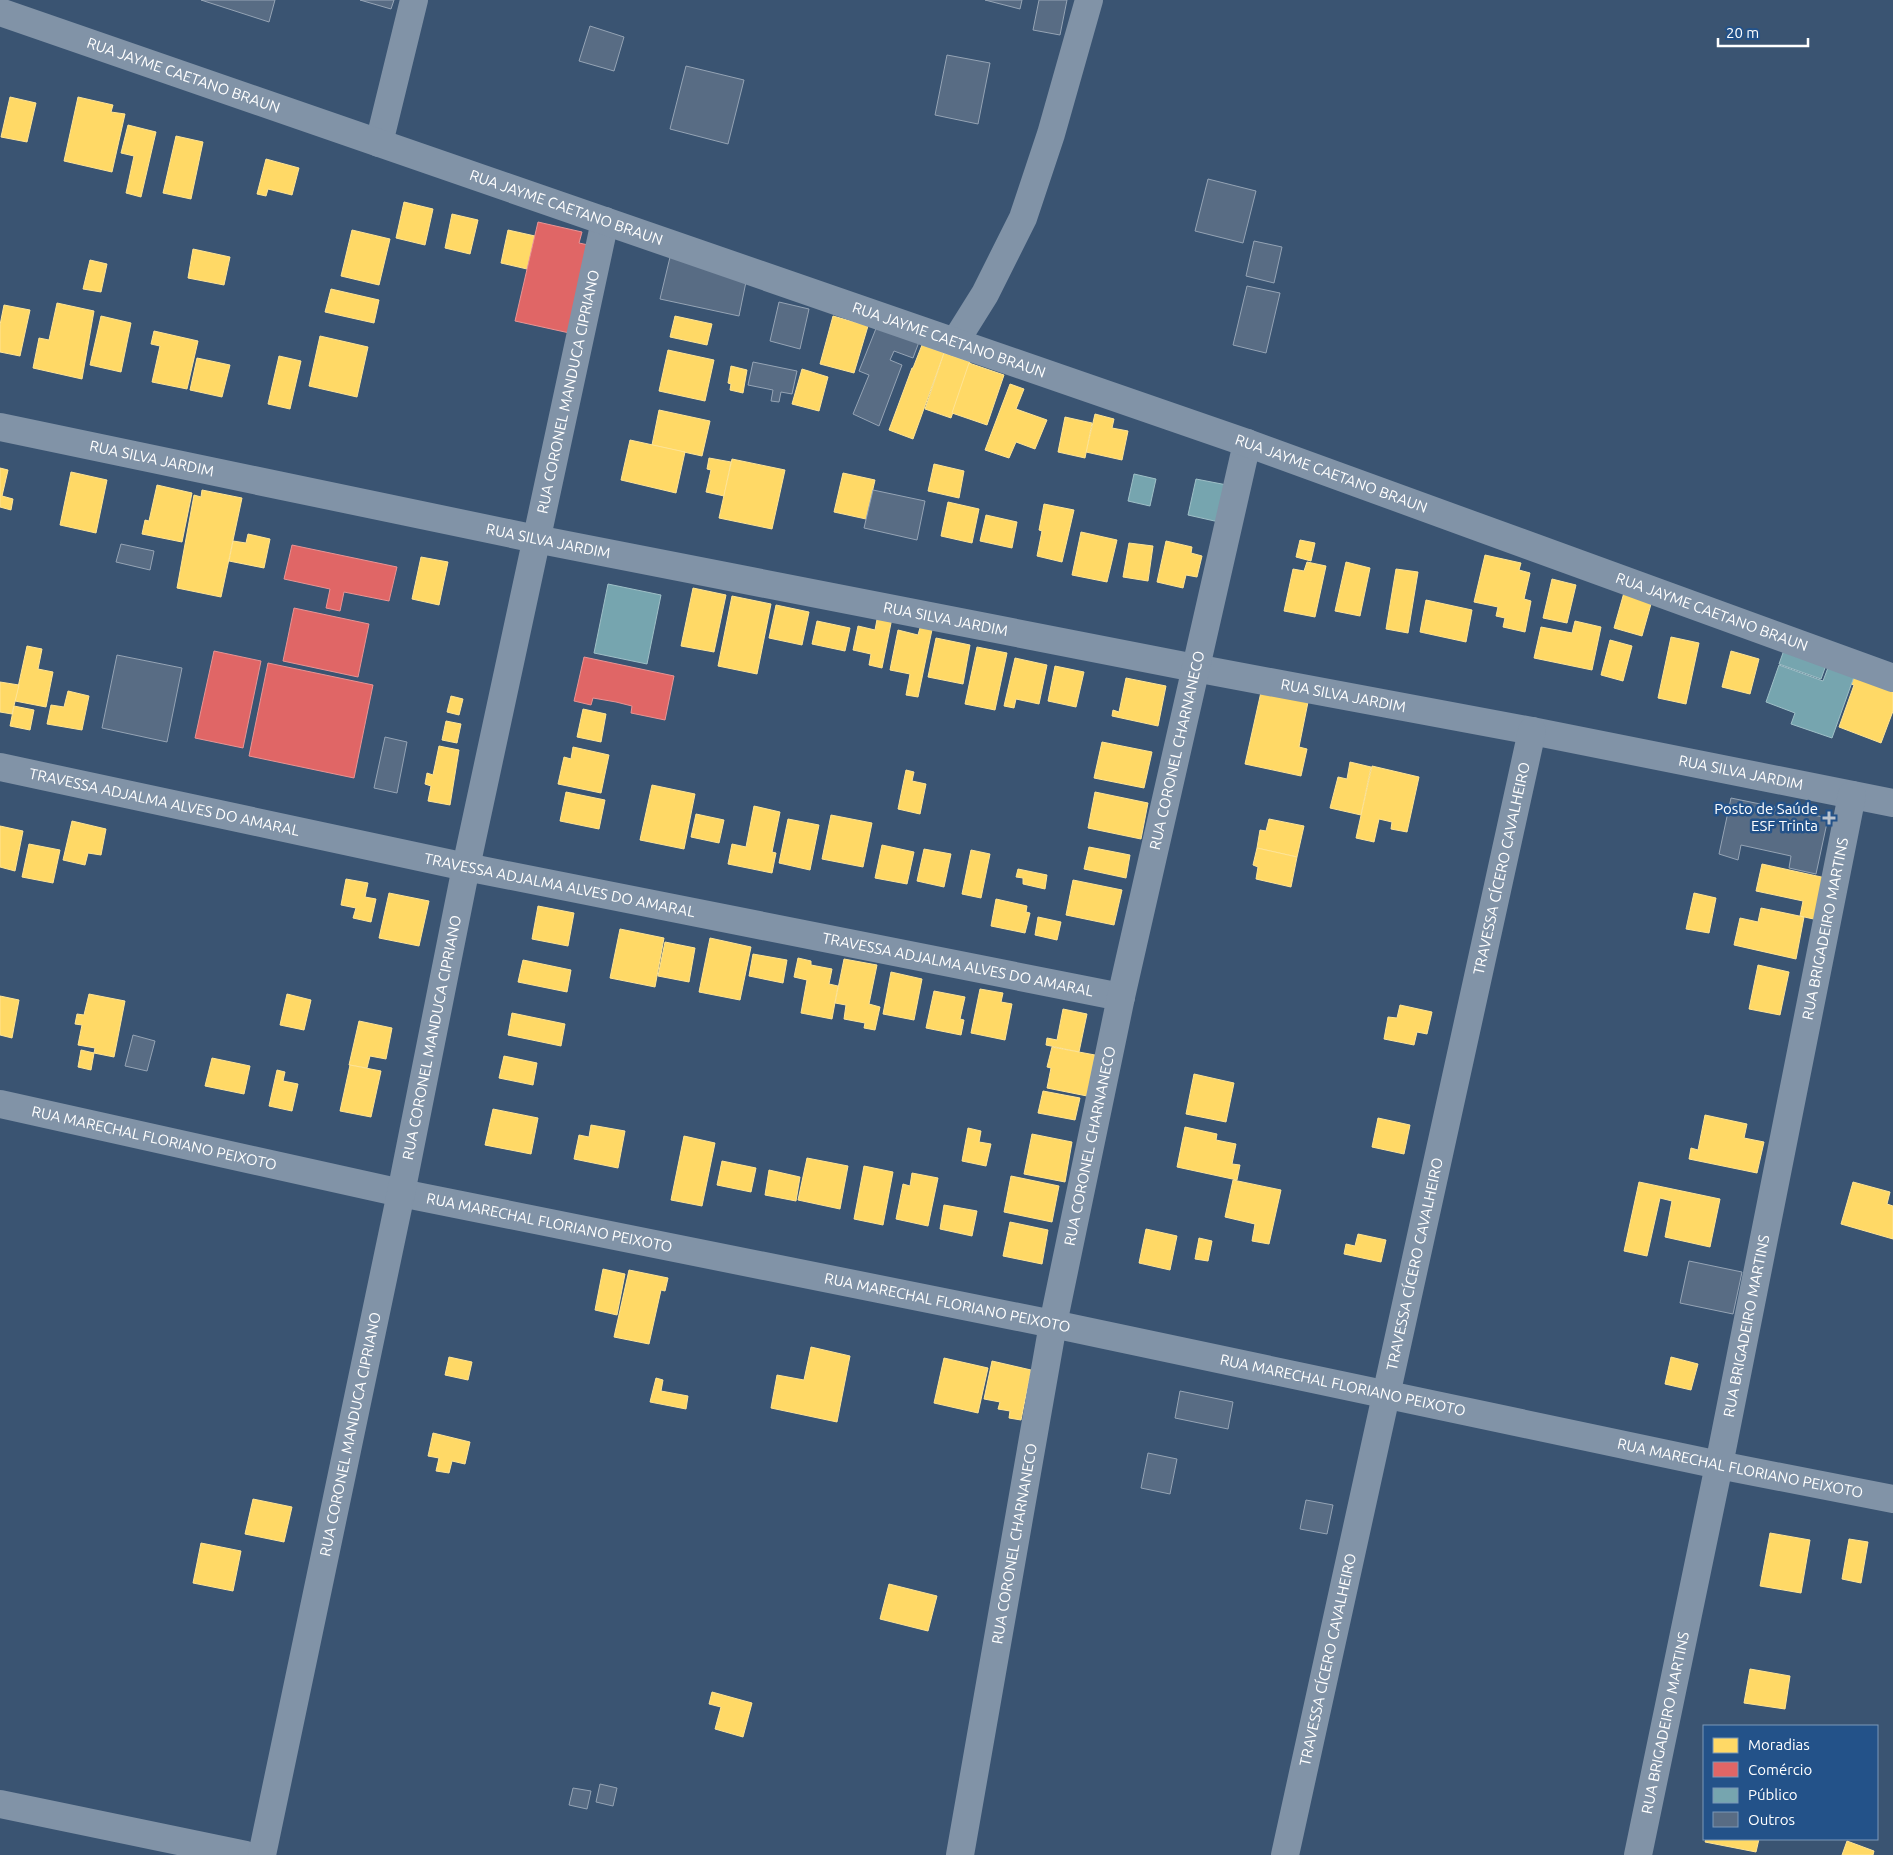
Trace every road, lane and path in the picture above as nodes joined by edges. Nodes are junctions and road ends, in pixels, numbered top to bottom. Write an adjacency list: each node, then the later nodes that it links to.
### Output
1 (414, 0): 4 (street)
2 (1089, 0): 6 (street)
3 (0, 12): 4 (street, RUA JAYME CAETANO BRAUN)
4 (380, 143): 5 (street, RUA JAYME CAETANO BRAUN)
5 (605, 221): 6 (street, RUA JAYME CAETANO BRAUN); 9 (street, RUA CORONEL MANDUCA CIPRIANO)
6 (956, 342): 8 (street, RUA JAYME CAETANO BRAUN)
7 (0, 427): 9 (street, RUA SILVA JARDIM)
8 (1247, 443): 10 (street, RUA CORONEL CHARNANECO); 11 (street, RUA JAYME CAETANO BRAUN)
9 (536, 539): 10 (street, RUA SILVA JARDIM); 16 (street, RUA CORONEL MANDUCA CIPRIANO)
10 (1195, 668): 12 (street, RUA SILVA JARDIM); 17 (street, RUA CORONEL CHARNANECO)
11 (1893, 678)
12 (1532, 731): 14 (street, RUA SILVA JARDIM); 21 (street, TRAVESSA CÍCERO CAVALHEIRO)
13 (0, 767): 16 (street, TRAVESSA ADJALMA ALVES DO AMARAL)
14 (1852, 795): 15 (street, RUA SILVA JARDIM); 22 (street, RUA BRIGADEIRO MARTINS)
15 (1893, 803)
16 (466, 867): 17 (street, TRAVESSA ADJALMA ALVES DO AMARAL); 19 (street, RUA CORONEL MANDUCA CIPRIANO)
17 (1121, 997): 20 (street, RUA CORONEL CHARNANECO)
18 (0, 1104): 19 (street, RUA MARECHAL FLORIANO PEIXOTO)
19 (401, 1193): 20 (street, RUA MARECHAL FLORIANO PEIXOTO); 26 (street, RUA CORONEL MANDUCA CIPRIANO)
20 (1053, 1324): 21 (street, RUA MARECHAL FLORIANO PEIXOTO); 27 (street, RUA CORONEL CHARNANECO)
21 (1385, 1394): 22 (street, RUA MARECHAL FLORIANO PEIXOTO); 28 (street, TRAVESSA CÍCERO CAVALHEIRO)
22 (1719, 1465): 23 (street, RUA MARECHAL FLORIANO PEIXOTO); 29 (street, RUA BRIGADEIRO MARTINS)
23 (1893, 1500)
24 (0, 1804): 25 (street)
25 (246, 1855)
26 (262, 1855)
27 (960, 1855)
28 (1285, 1855)
29 (1638, 1855)

